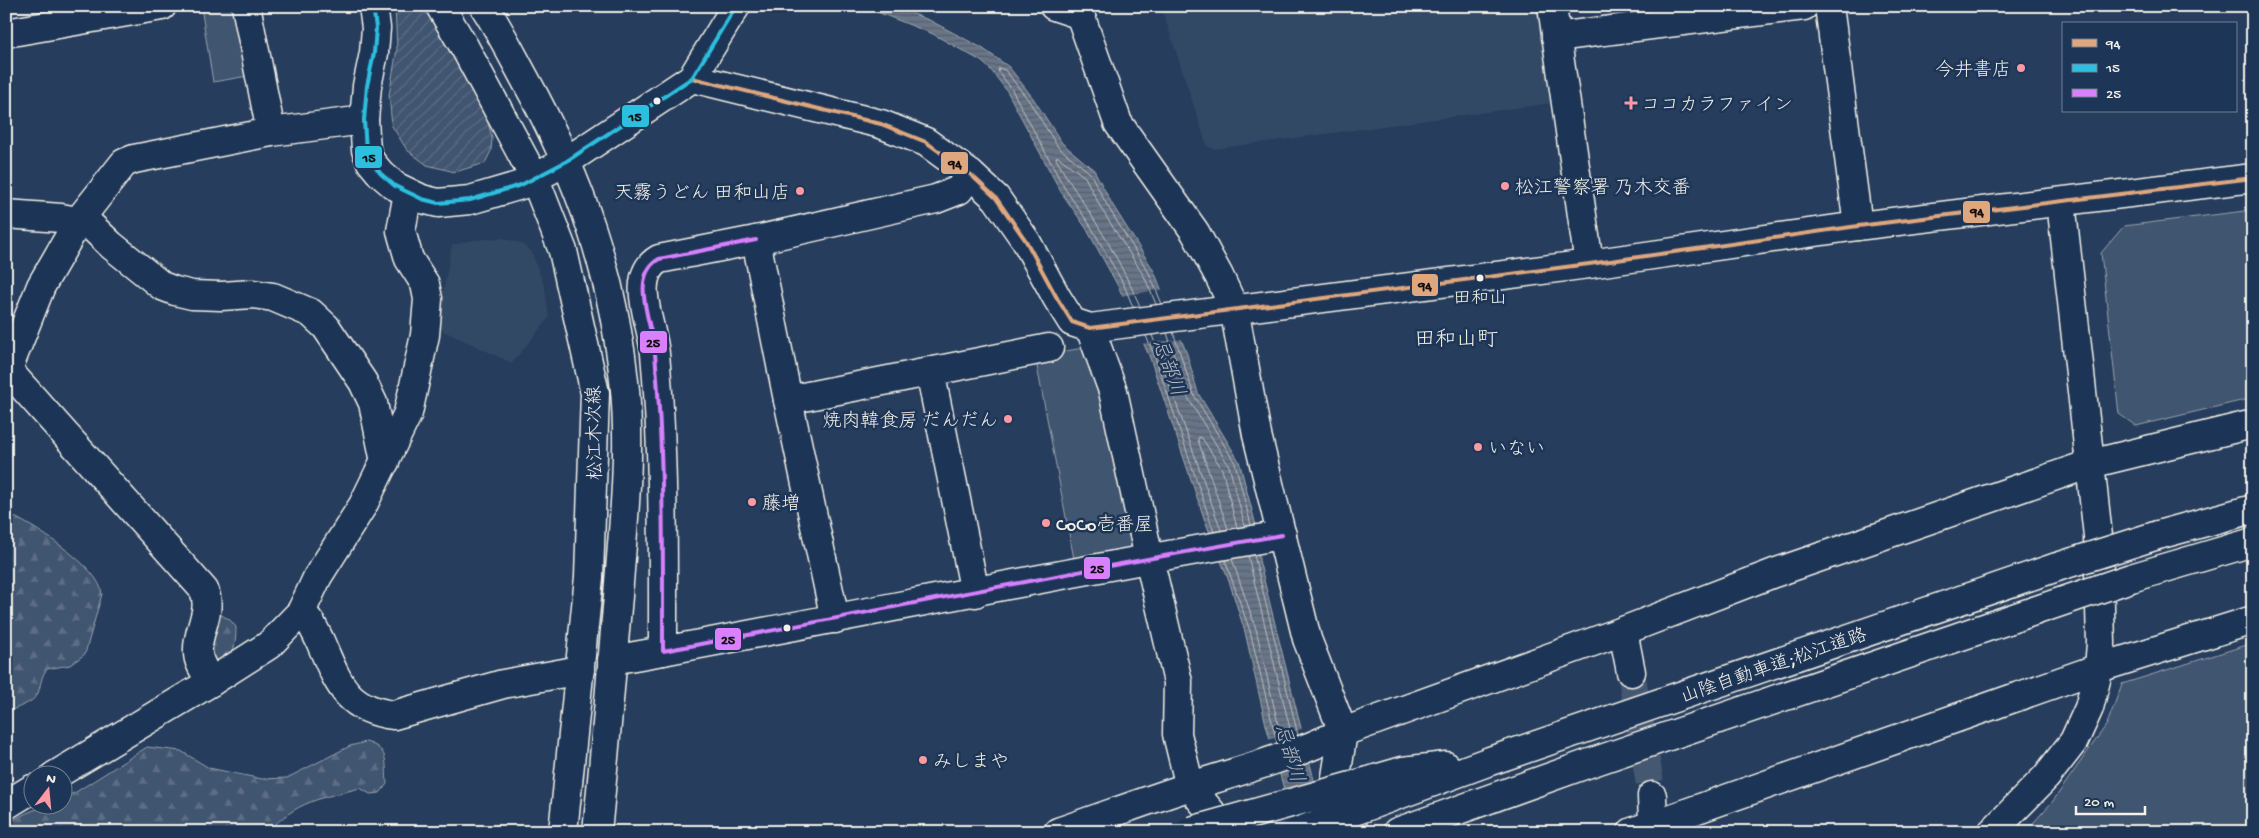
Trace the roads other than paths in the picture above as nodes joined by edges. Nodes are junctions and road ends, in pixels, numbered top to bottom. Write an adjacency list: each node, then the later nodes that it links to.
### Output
1 (162, 6): 11 (main road)
2 (246, 6): 15 (main road)
3 (374, 6): 14 (main road)
4 (440, 6): 19 (main road, 松江木次線)
5 (484, 6): 16 (main road, 松江木次線)
6 (736, 6): 13 (main road)
7 (1054, 6): 27 (main road)
8 (1552, 6): 12 (main road)
9 (1804, 6): 12 (main road)
10 (1829, 6): 24 (main road)
11 (6, 33)
12 (1556, 37): 26 (main road)
13 (692, 78): 16 (main road); 17 (main road)
14 (364, 120): 15 (main road); 20 (main road)
15 (271, 132): 23 (main road)
16 (567, 161): 19 (main road); 46 (main road, 松江木次線)
17 (970, 174): 25 (main road); 28 (main road)
18 (2253, 178): 21 (main road)
19 (535, 179): 20 (main road); 48 (main road, 松江木次線)
20 (408, 193): 34 (main road)
21 (2061, 202): 24 (main road); 35 (main road)
22 (6, 214): 23 (main road)
23 (79, 220): 30 (main road); 34 (main road)
24 (1858, 226): 26 (main road)
25 (756, 240): 32 (main road); 45 (main road)
26 (1589, 264): 27 (main road)
27 (1222, 310): 28 (main road); 37 (main road)
28 (1098, 327): 39 (main road)
29 (1049, 348): 31 (main road)
30 (7, 369): 50 (main road)
31 (930, 371): 32 (main road); 40 (main road)
32 (788, 400): 42 (main road)
33 (2253, 424): 35 (main road)
34 (385, 462): 41 (main road)
35 (2090, 464): 44 (main road); 47 (main road)
36 (2253, 509): 55 (main road, 山陰自動車道;松江道路, bridge)
37 (1276, 536): 39 (main road); 51 (main road)
38 (2253, 542): 52 (main road, 山陰自動車道;松江道路, bridge)
39 (1156, 557): 40 (main road); 54 (main road)
40 (975, 593): 42 (main road)
41 (301, 612): 48 (main road); 50 (main road)
42 (835, 619): 45 (main road)
43 (2253, 620): 47 (main road)
44 (1623, 631): 49 (main road); 51 (main road)
45 (663, 651): 46 (main road)
46 (612, 660): 62 (main road, 松江木次線)
47 (2099, 668): 59 (main road); 68 (main road)
48 (580, 670): 61 (main road, 松江木次線)
49 (1631, 672)
50 (211, 682): 53 (main road)
51 (1333, 737): 54 (main road); 65 (main road)
52 (1587, 764): 66 (main road, 山陰自動車道;松江道路); 67 (main road)
53 (71, 766)
54 (1190, 787): 60 (main road); 63 (main road)
55 (1365, 794): 60 (main road, bridge); 64 (main road, 山陰自動車道;松江道路, bridge)
56 (22, 795): 58 (main road)
57 (1652, 796): 59 (main road)
58 (6, 805)
59 (1643, 828)
60 (1199, 831)
61 (563, 832)
62 (597, 832)
63 (1058, 832)
64 (1297, 832)
65 (1354, 832)
66 (1397, 832)
67 (1439, 832)
68 (1992, 832)

